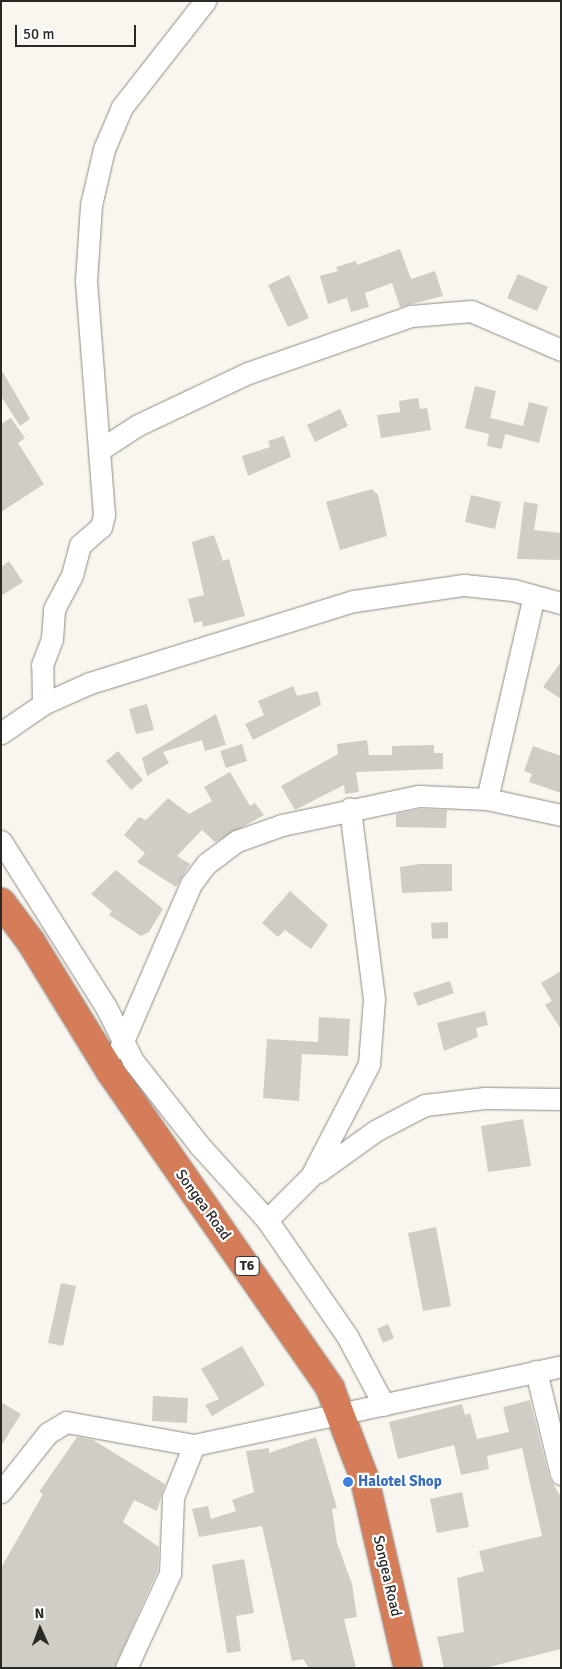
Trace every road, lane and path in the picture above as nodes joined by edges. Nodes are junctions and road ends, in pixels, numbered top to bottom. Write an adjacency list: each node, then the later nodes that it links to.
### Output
1 (205, 1): 3 (street)
2 (561, 350): 3 (street)
3 (101, 449): 6 (street)
4 (534, 596): 5 (street); 6 (street); 8 (street)
5 (561, 604)
6 (43, 704): 7 (street)
7 (1, 733)
8 (487, 799): 9 (street); 10 (street)
9 (350, 809): 13 (street); 16 (street)
10 (561, 814)
11 (1, 841): 13 (street)
12 (1, 902): 14 (highway, Songea Road / T6)
13 (122, 1042): 14 (street); 17 (street)
14 (110, 1071): 21 (highway, Songea Road / T6)
15 (561, 1099): 16 (street)
16 (311, 1176): 17 (street)
17 (267, 1220): 20 (street)
18 (561, 1366): 19 (street)
19 (536, 1372): 20 (street); 23 (street)
20 (384, 1405): 21 (street)
21 (343, 1413): 22 (street); 26 (highway, Songea Road / T6)
22 (194, 1445): 24 (street); 25 (street)
23 (561, 1474)
24 (1, 1492)
25 (126, 1668)
26 (408, 1668)

